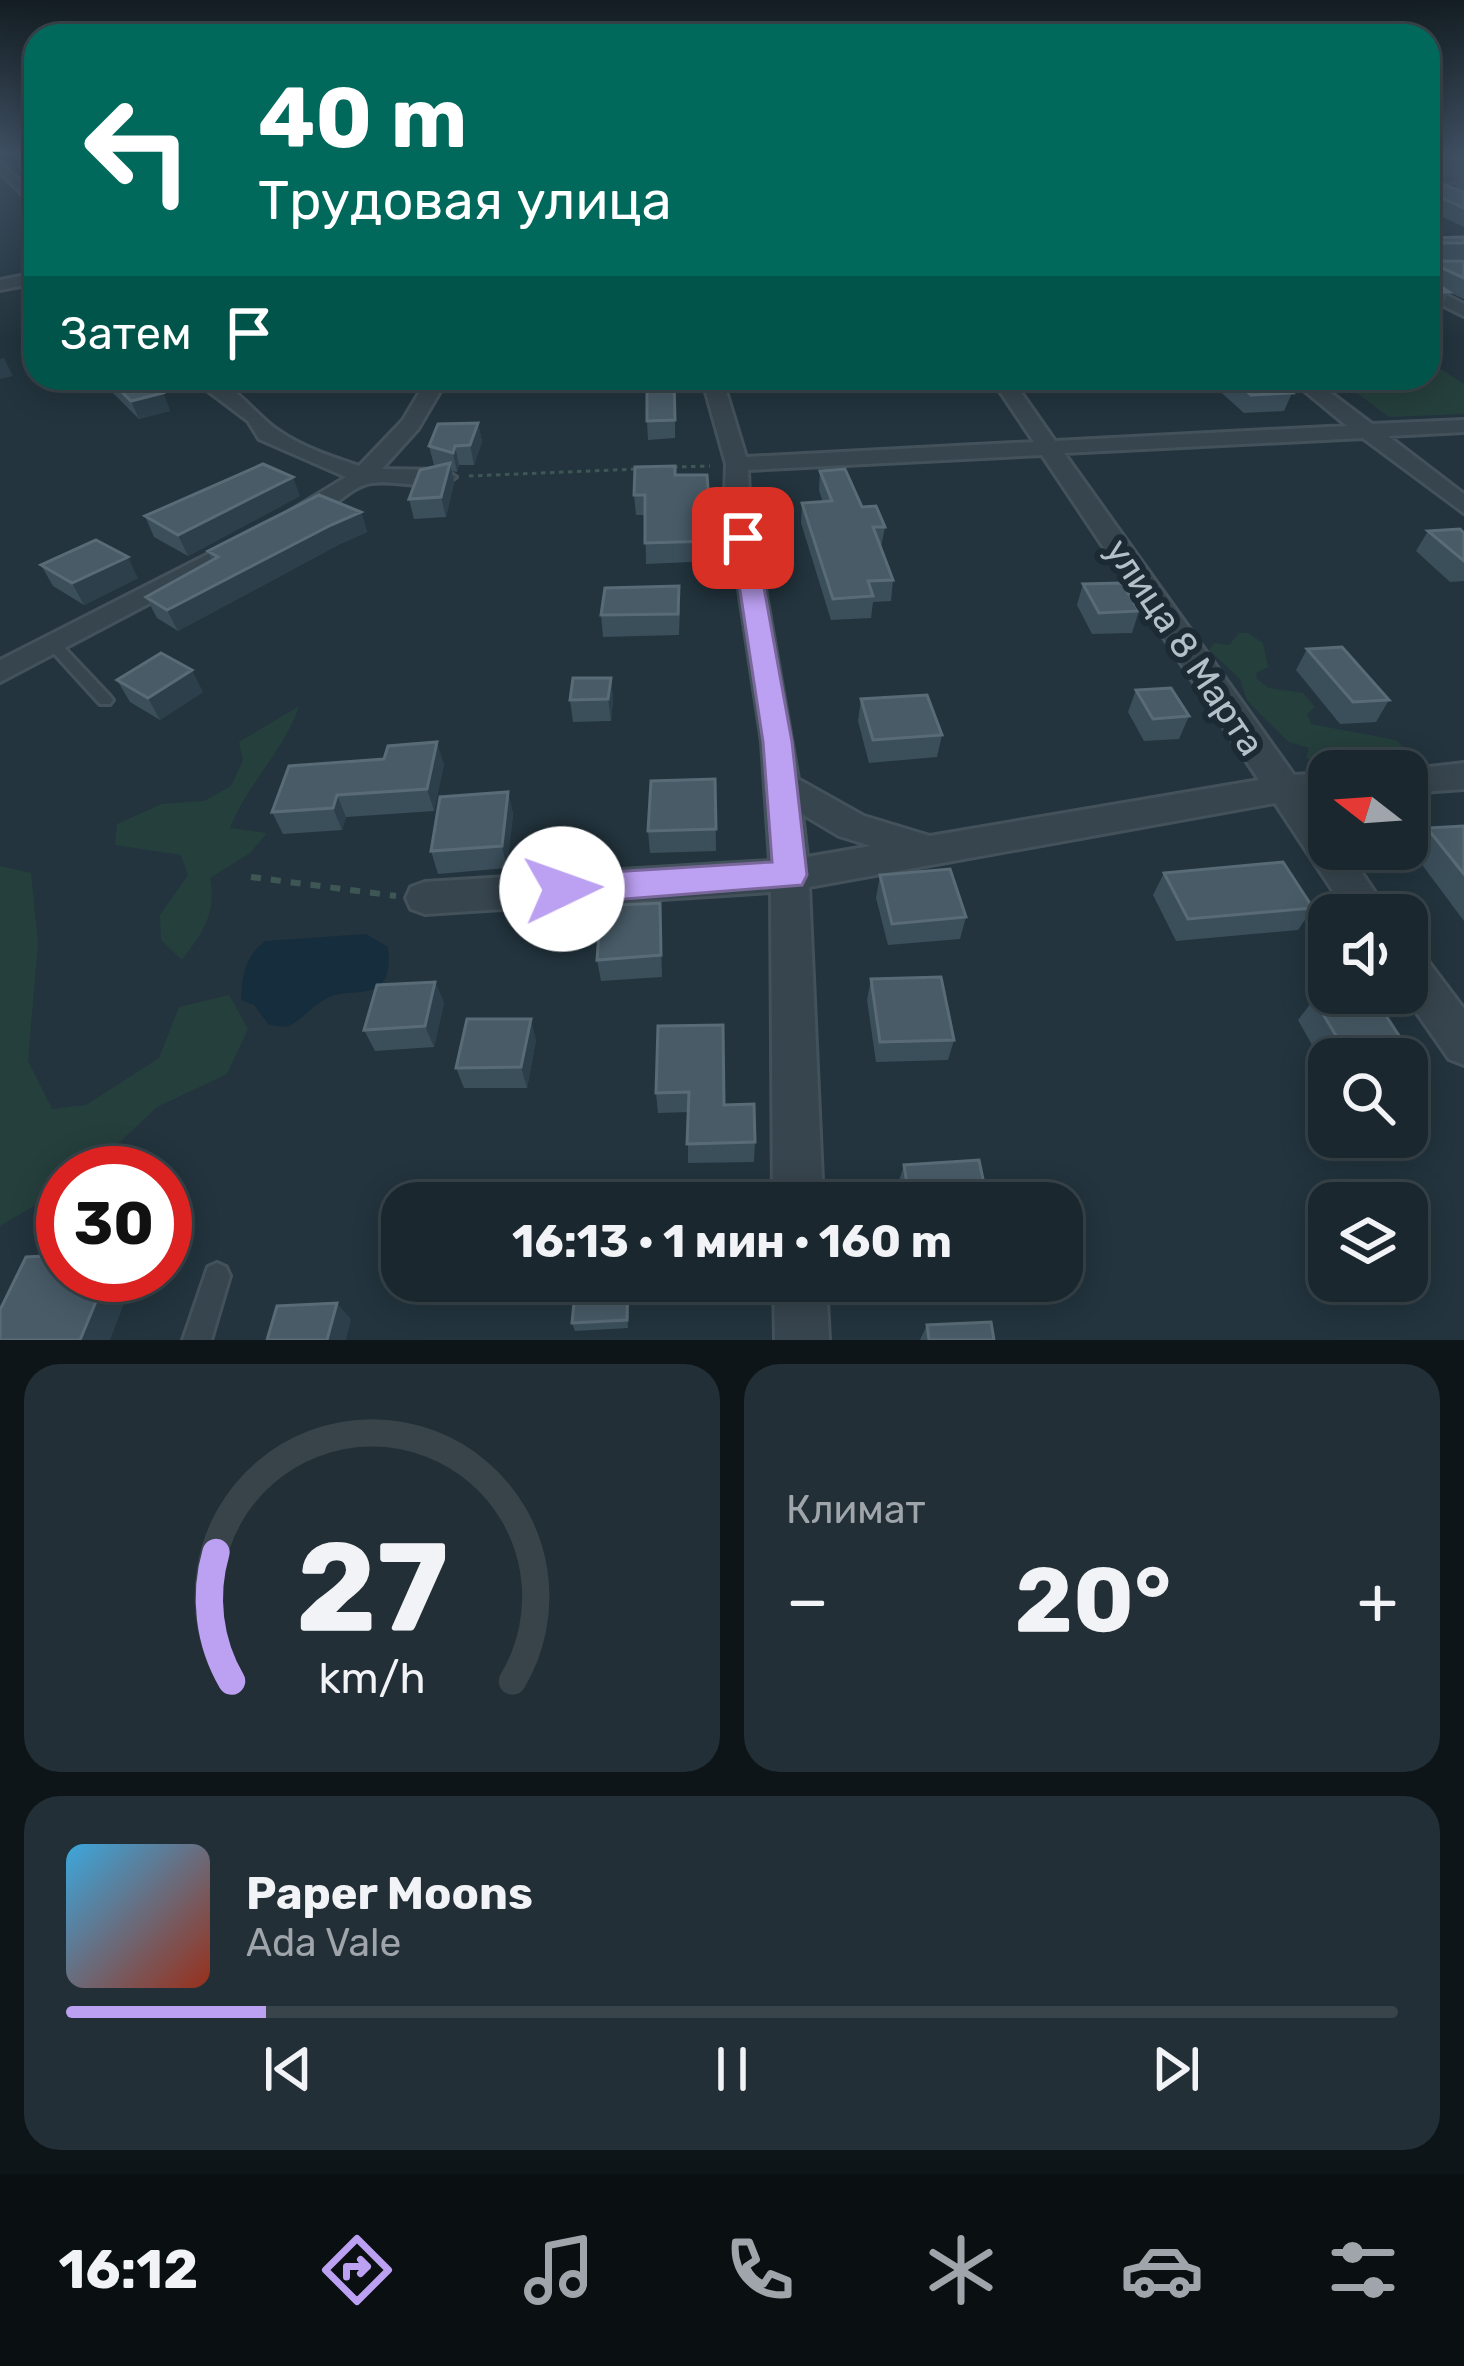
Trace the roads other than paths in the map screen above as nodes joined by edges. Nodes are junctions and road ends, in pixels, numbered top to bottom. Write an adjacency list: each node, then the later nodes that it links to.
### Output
1 (218, 390): 10 (street)
2 (431, 390): 10 (street)
3 (715, 390): 9 (street)
4 (1010, 390): 8 (street, улица 8 Марта)
5 (1315, 390): 7 (street)
6 (1464, 426): 7 (street)
7 (1372, 434): 8 (street); 12 (street)
8 (1053, 447): 9 (street); 20 (street, улица 8 Марта)
9 (737, 464): 18 (street)
10 (365, 476): 11 (street); 13 (street)
11 (446, 477)
12 (1464, 506)
13 (52, 644): 14 (street); 15 (lane)
14 (0, 672)
15 (105, 700)
16 (1464, 776): 17 (street)
17 (1428, 779)
18 (782, 784): 21 (street); 22 (street)
19 (1308, 787): 20 (street)
20 (1280, 789): 21 (street); 23 (street, улица 8 Марта)
21 (932, 850): 22 (street)
22 (790, 875): 24 (street); 27 (street)
23 (1356, 894)
24 (425, 898)
25 (1428, 994): 26 (street)
26 (1464, 1044)
27 (797, 1182)
28 (217, 1276): 30 (lane)
29 (801, 1302): 31 (street)
30 (197, 1340)
31 (802, 1340)

